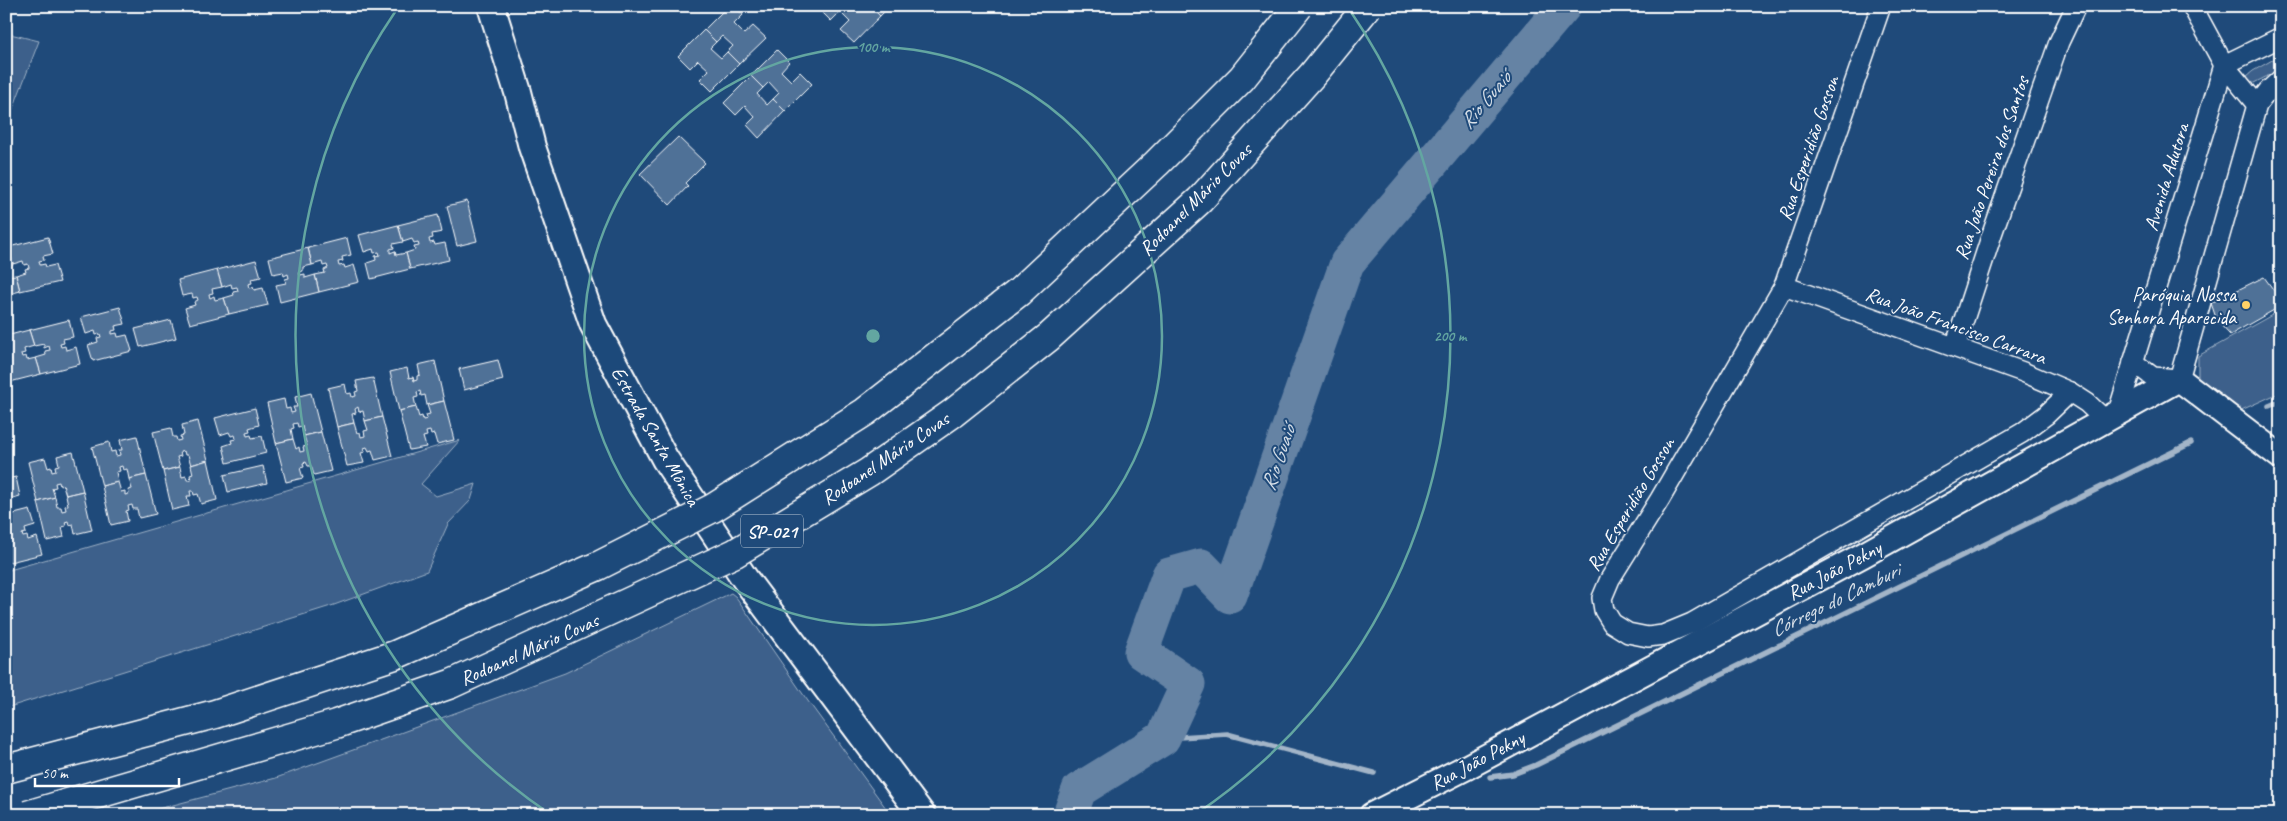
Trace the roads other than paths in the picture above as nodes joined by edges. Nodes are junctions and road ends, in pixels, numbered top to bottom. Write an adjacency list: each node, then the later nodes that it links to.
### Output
1 (490, 6): 20 (main road, Estrada Santa Mônica)
2 (1299, 6): 18 (highway, SP-021, bridge)
3 (1368, 6): 19 (highway, Rodoanel Mário Covas / SP-021, bridge)
4 (1881, 6): 11 (street, Rua Esperidião Gosson)
5 (2076, 6): 12 (street, Rua João Pereira dos Santos)
6 (2192, 6): 8 (street)
7 (2281, 37): 8 (street)
8 (2224, 65): 10 (street); 13 (street, Avenida Adutora)
9 (2281, 79): 10 (street)
10 (2257, 106): 14 (street)
11 (1784, 286): 12 (street, Rua João Francisco Carrara); 15 (street, Rua Esperidião Gosson)
12 (1955, 347): 15 (street, Rua João Francisco Carrara)
13 (2133, 362): 14 (street); 16 (street, Avenida Adutora)
14 (2178, 379): 16 (street, Rua João Pekny); 17 (street)
15 (2070, 392): 16 (street, Rua João Francisco Carrara)
16 (2111, 416): 21 (street, Rua João Pekny)
17 (2281, 456)
18 (6, 769)
19 (27, 815)
20 (922, 815)
21 (1372, 815)

